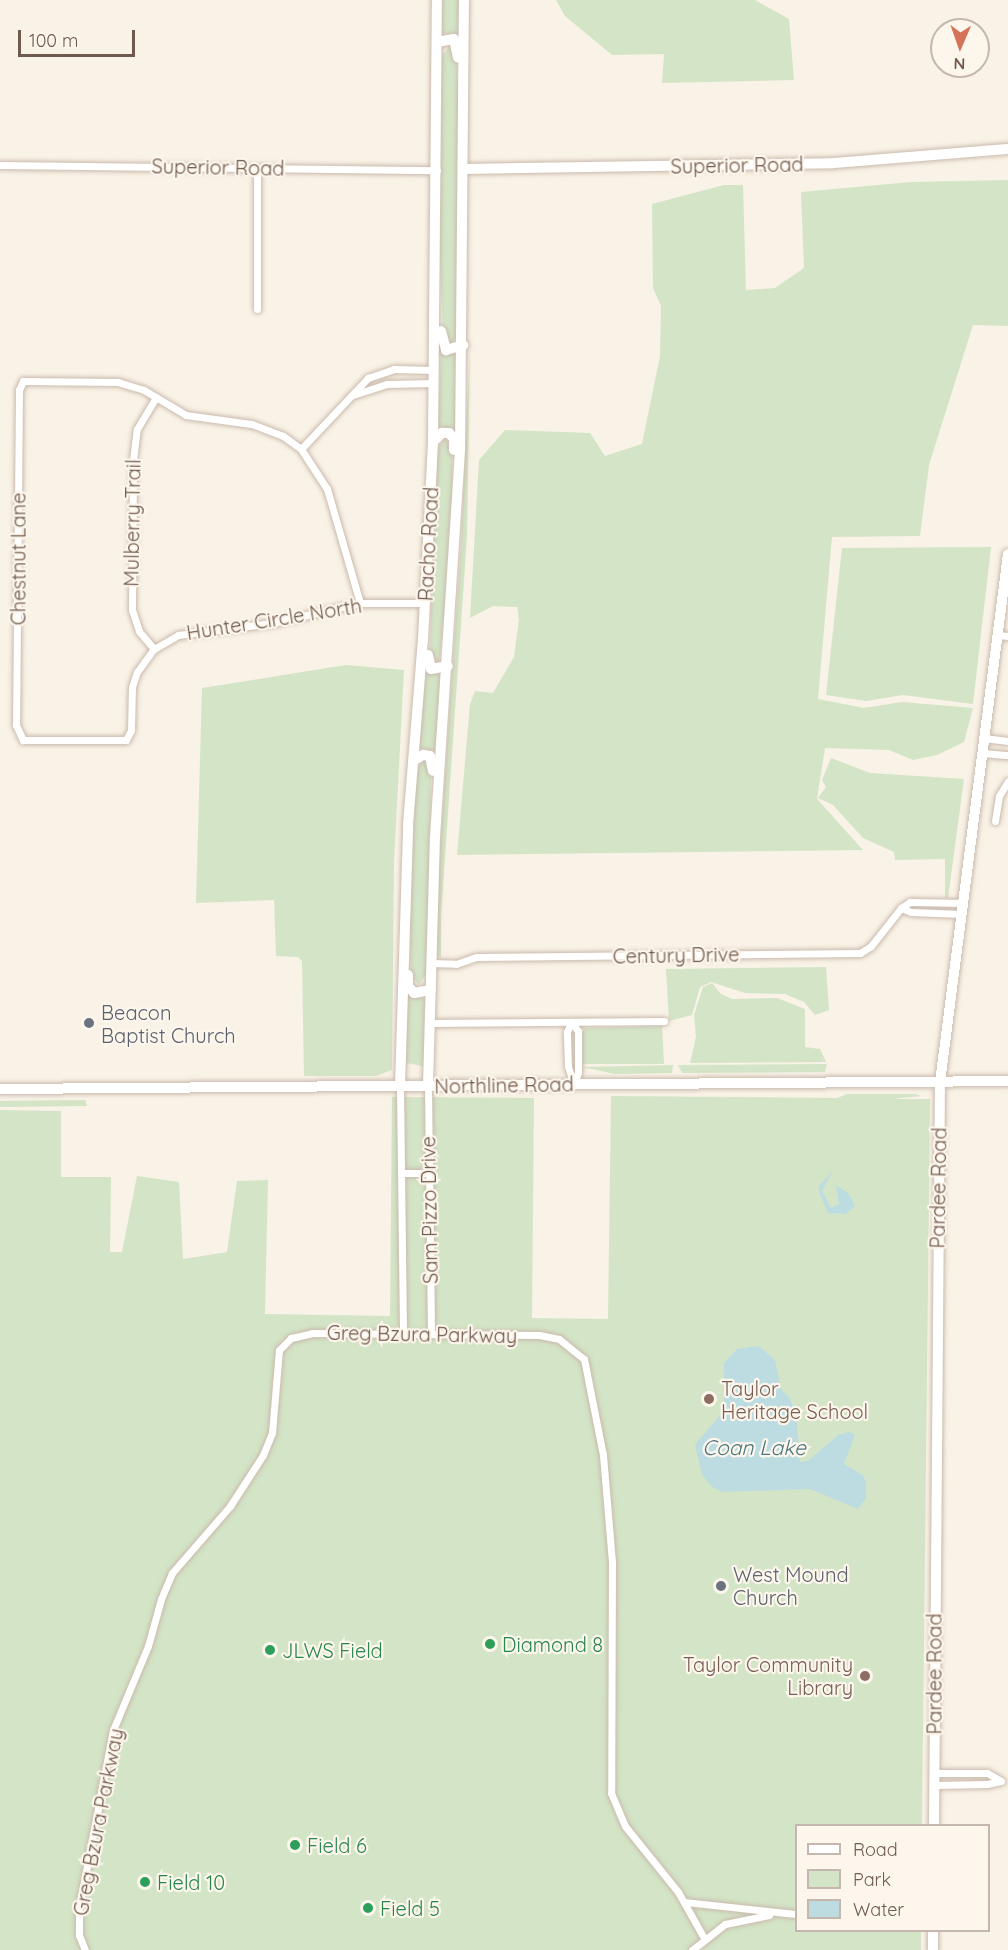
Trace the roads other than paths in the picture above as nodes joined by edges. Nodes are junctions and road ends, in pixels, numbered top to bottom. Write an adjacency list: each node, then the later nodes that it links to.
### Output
1 (437, 0): 3 (street, Racho Road)
2 (464, 0): 4 (street, Racho Road)
3 (437, 42): 4 (street); 9 (street, Racho Road)
4 (465, 135): 8 (street, Racho Road)
5 (1008, 149): 8 (street, Superior Road)
6 (0, 165): 7 (street, Superior Road)
7 (257, 168): 9 (street, Superior Road); 11 (street)
8 (465, 169): 12 (street, Racho Road)
9 (437, 170): 10 (street, Racho Road)
10 (435, 265): 12 (street); 13 (street, Racho Road)
11 (257, 309)
12 (463, 345): 21 (street, Racho Road)
13 (434, 370): 14 (street); 15 (street, Racho Road)
14 (383, 371): 16 (street); 17 (street)
15 (433, 382): 16 (street); 19 (street, Racho Road)
16 (387, 384): 17 (street)
17 (353, 395): 20 (street)
18 (156, 397): 20 (street); 28 (street, Mulberry Trail); 30 (street, Chestnut Lane)
19 (432, 442): 21 (street); 23 (street, Racho Road)
20 (301, 449): 24 (street)
21 (457, 525): 29 (street, Racho Road)
22 (1008, 554): 26 (street, Pardee Road)
23 (426, 580): 25 (street, Racho Road); 29 (street)
24 (360, 603): 25 (street, Hunter Circle North); 28 (street, Hunter Circle North)
25 (425, 603): 35 (street, Racho Road)
26 (1004, 620): 27 (street, Pardee Road)
27 (1003, 636): 31 (street, Pardee Road)
28 (154, 649): 30 (street, Hunter Circle North)
29 (448, 666): 38 (street, Racho Road)
30 (19, 737)
31 (984, 738): 32 (street); 33 (street, Pardee Road)
32 (1008, 741)
33 (982, 753): 34 (street); 41 (street, Pardee Road)
34 (1008, 755)
35 (413, 761): 38 (street); 39 (street, Racho Road)
36 (1008, 781): 37 (street)
37 (995, 821)
38 (435, 837): 42 (street, Racho Road)
39 (405, 897): 43 (street); 50 (street, Racho Road)
40 (901, 908): 41 (street); 41 (street); 42 (street, Century Drive)
41 (963, 908): 48 (street, Pardee Road)
42 (431, 963): 43 (street, Racho Road)
43 (431, 990): 46 (street, Racho Road)
44 (664, 1021): 45 (street)
45 (572, 1022): 46 (street); 49 (street)
46 (430, 1023): 51 (street, Racho Road)
47 (1008, 1081): 48 (street, Northline Road)
48 (940, 1082): 49 (street, Northline Road); 57 (street, Pardee Road)
49 (574, 1085): 51 (street, Northline Road)
50 (400, 1086): 51 (street, Northline Road); 52 (street, Northline Road); 53 (street, Sam Pizzo Drive)
51 (428, 1086): 54 (street, Sam Pizzo Drive)
52 (0, 1089)
53 (401, 1173): 54 (street); 55 (street, Sam Pizzo Drive)
54 (429, 1173): 56 (street, Sam Pizzo Drive)
55 (404, 1333): 56 (street, Greg Bzura Parkway); 66 (street, Greg Bzura Parkway)
56 (431, 1334): 61 (street, Greg Bzura Parkway)
57 (934, 1773): 58 (street); 59 (street, Pardee Road)
58 (1005, 1781): 59 (street)
59 (934, 1785): 60 (street, Pardee Road)
60 (934, 1824)
61 (685, 1902): 62 (street); 65 (street, Greg Bzura Parkway)
62 (774, 1913): 63 (street); 65 (street)
63 (795, 1914)
64 (933, 1932): 68 (street)
65 (704, 1938): 67 (street)
66 (85, 1950)
67 (692, 1950)
68 (933, 1950)

